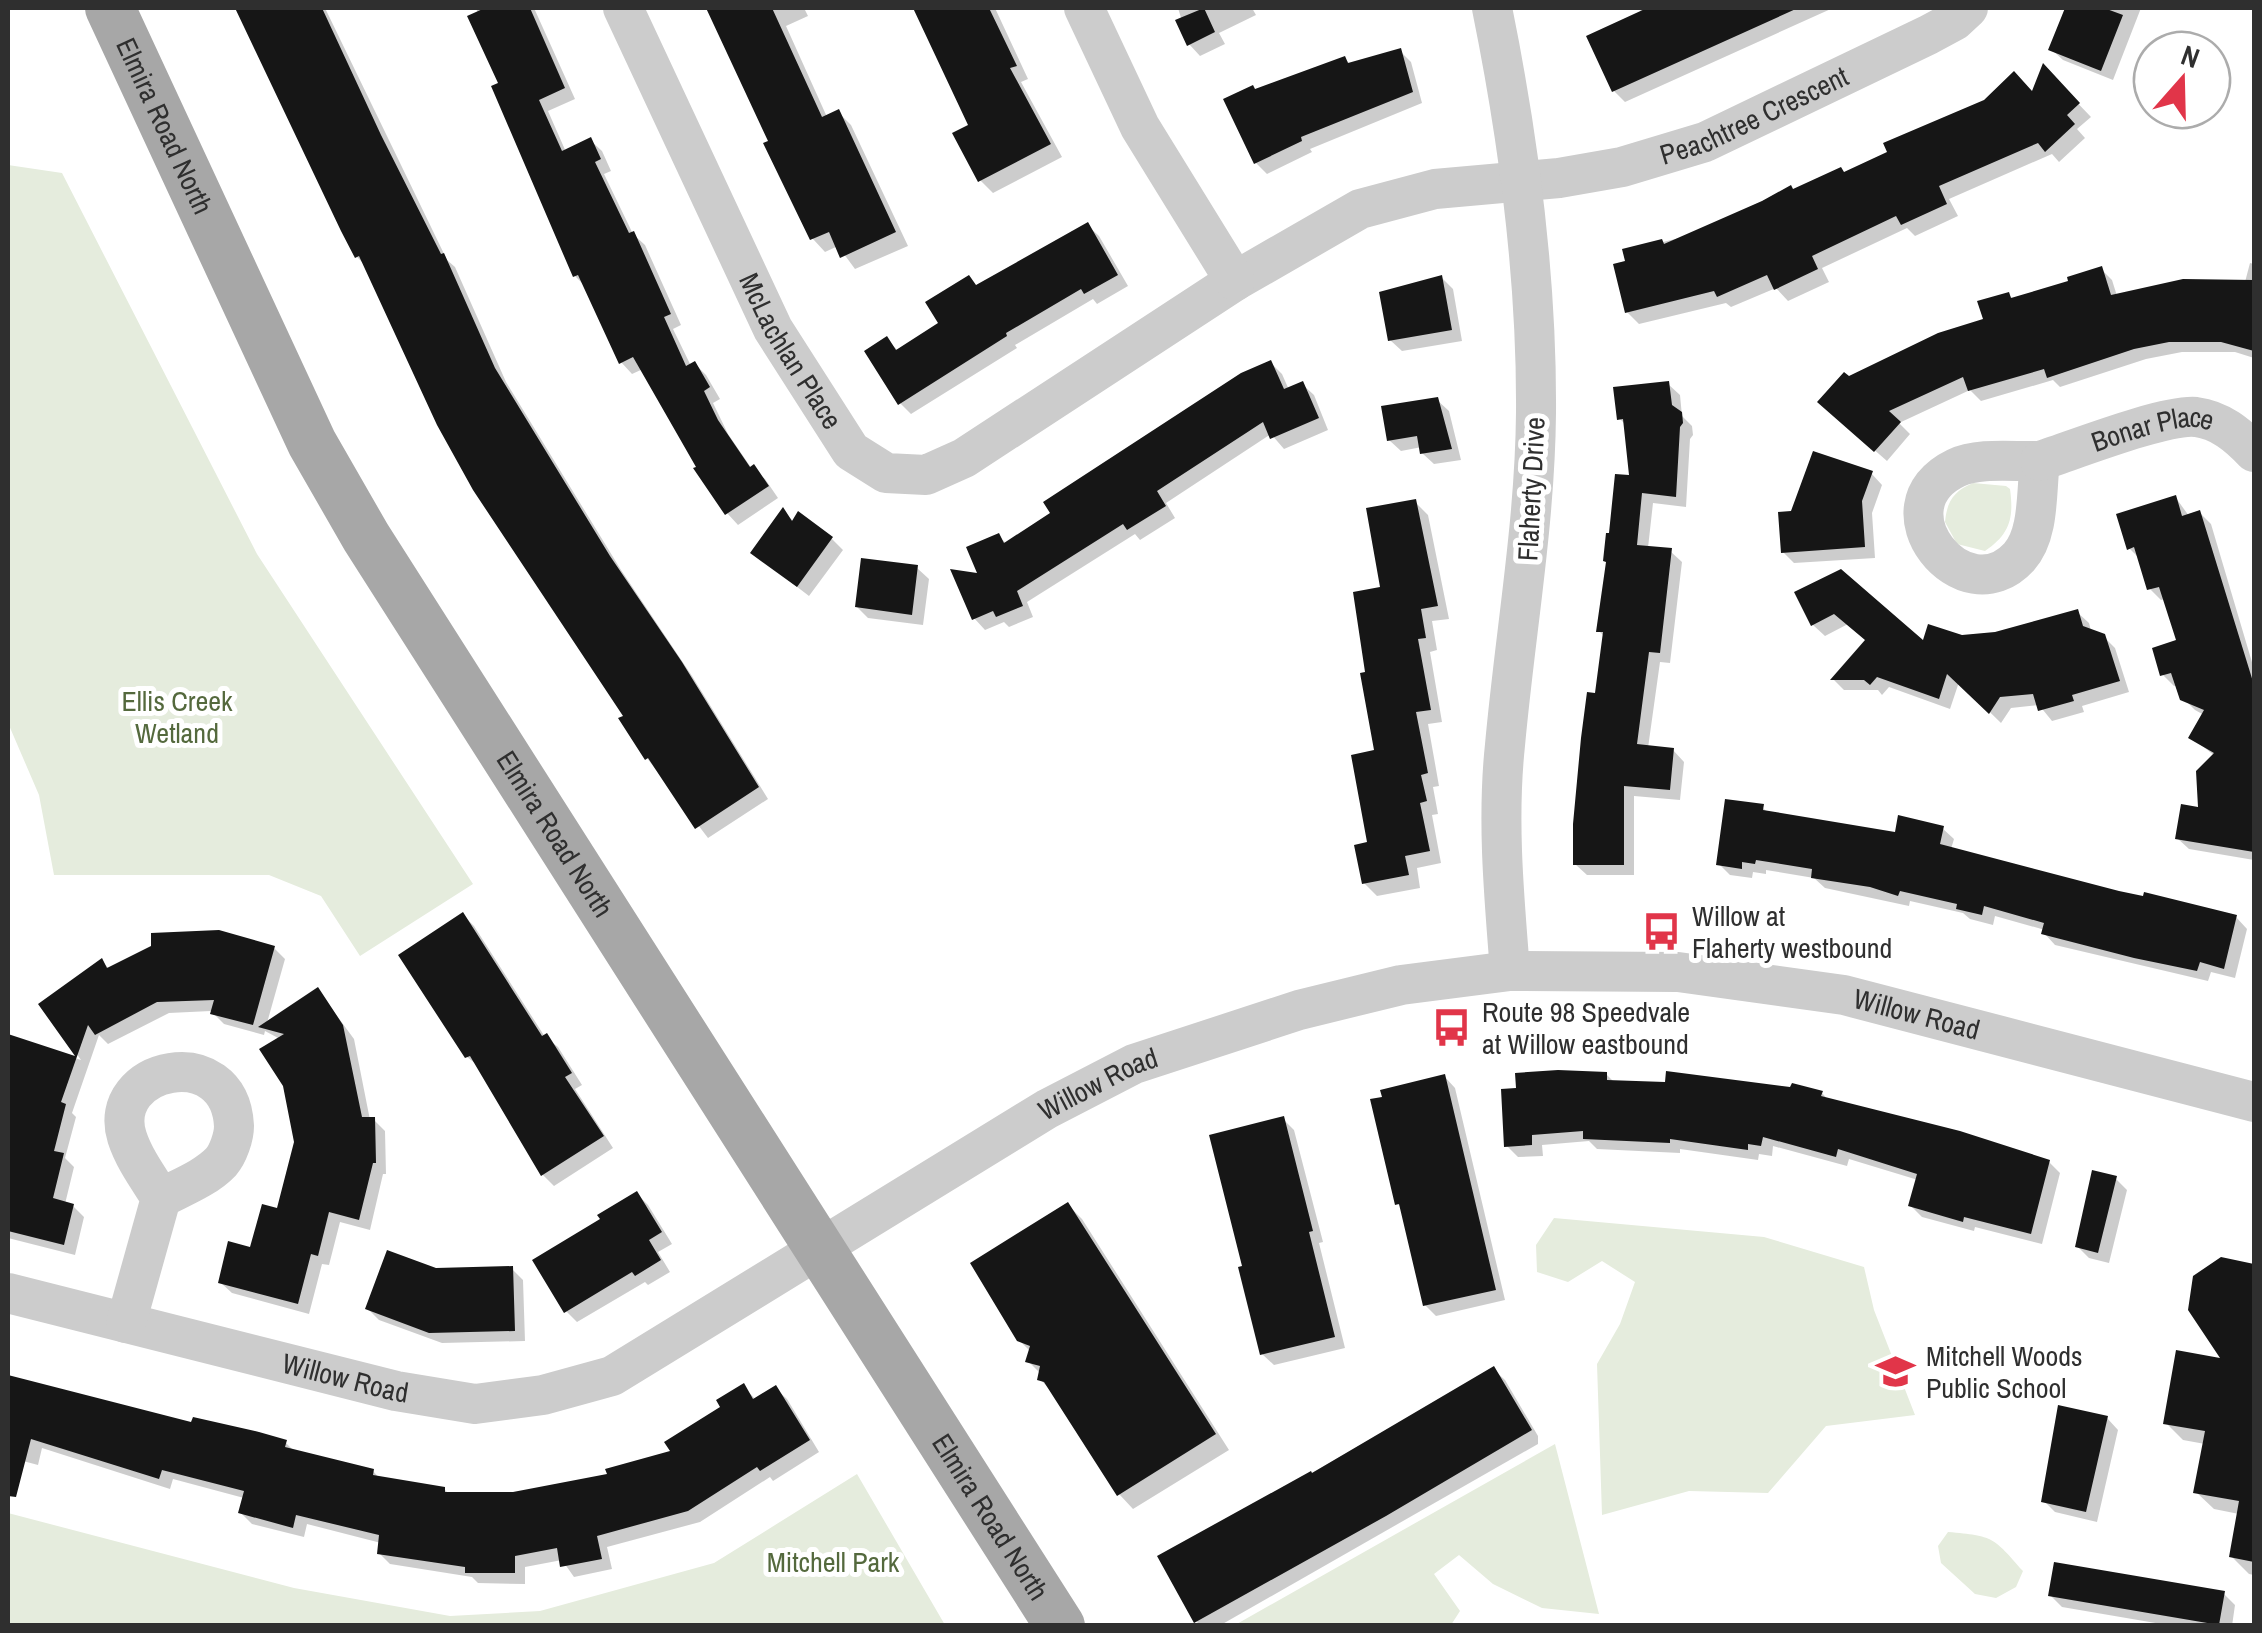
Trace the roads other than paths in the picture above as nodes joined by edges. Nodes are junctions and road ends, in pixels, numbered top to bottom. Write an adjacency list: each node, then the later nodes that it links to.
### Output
1 (110, 8): 13 (main road, Elmira Road North)
2 (623, 8): 7 (street, McLachlan Place)
3 (1084, 8): 7 (street)
4 (1492, 8): 6 (street, Flaherty Drive)
5 (1968, 8): 6 (street, Peachtree Crescent)
6 (1521, 181): 7 (street, McLachlan Place); 10 (street, Flaherty Drive)
7 (1235, 281)
8 (2254, 452): 9 (street, Bonar Place)
9 (2040, 461)
10 (1510, 971): 11 (street, Willow Road); 13 (street, Willow Road)
11 (2254, 1102)
12 (161, 1198): 15 (street)
13 (822, 1248): 15 (street, Willow Road); 16 (main road, Elmira Road North)
14 (8, 1293): 15 (street, Willow Road)
15 (126, 1323)
16 (1060, 1626)

